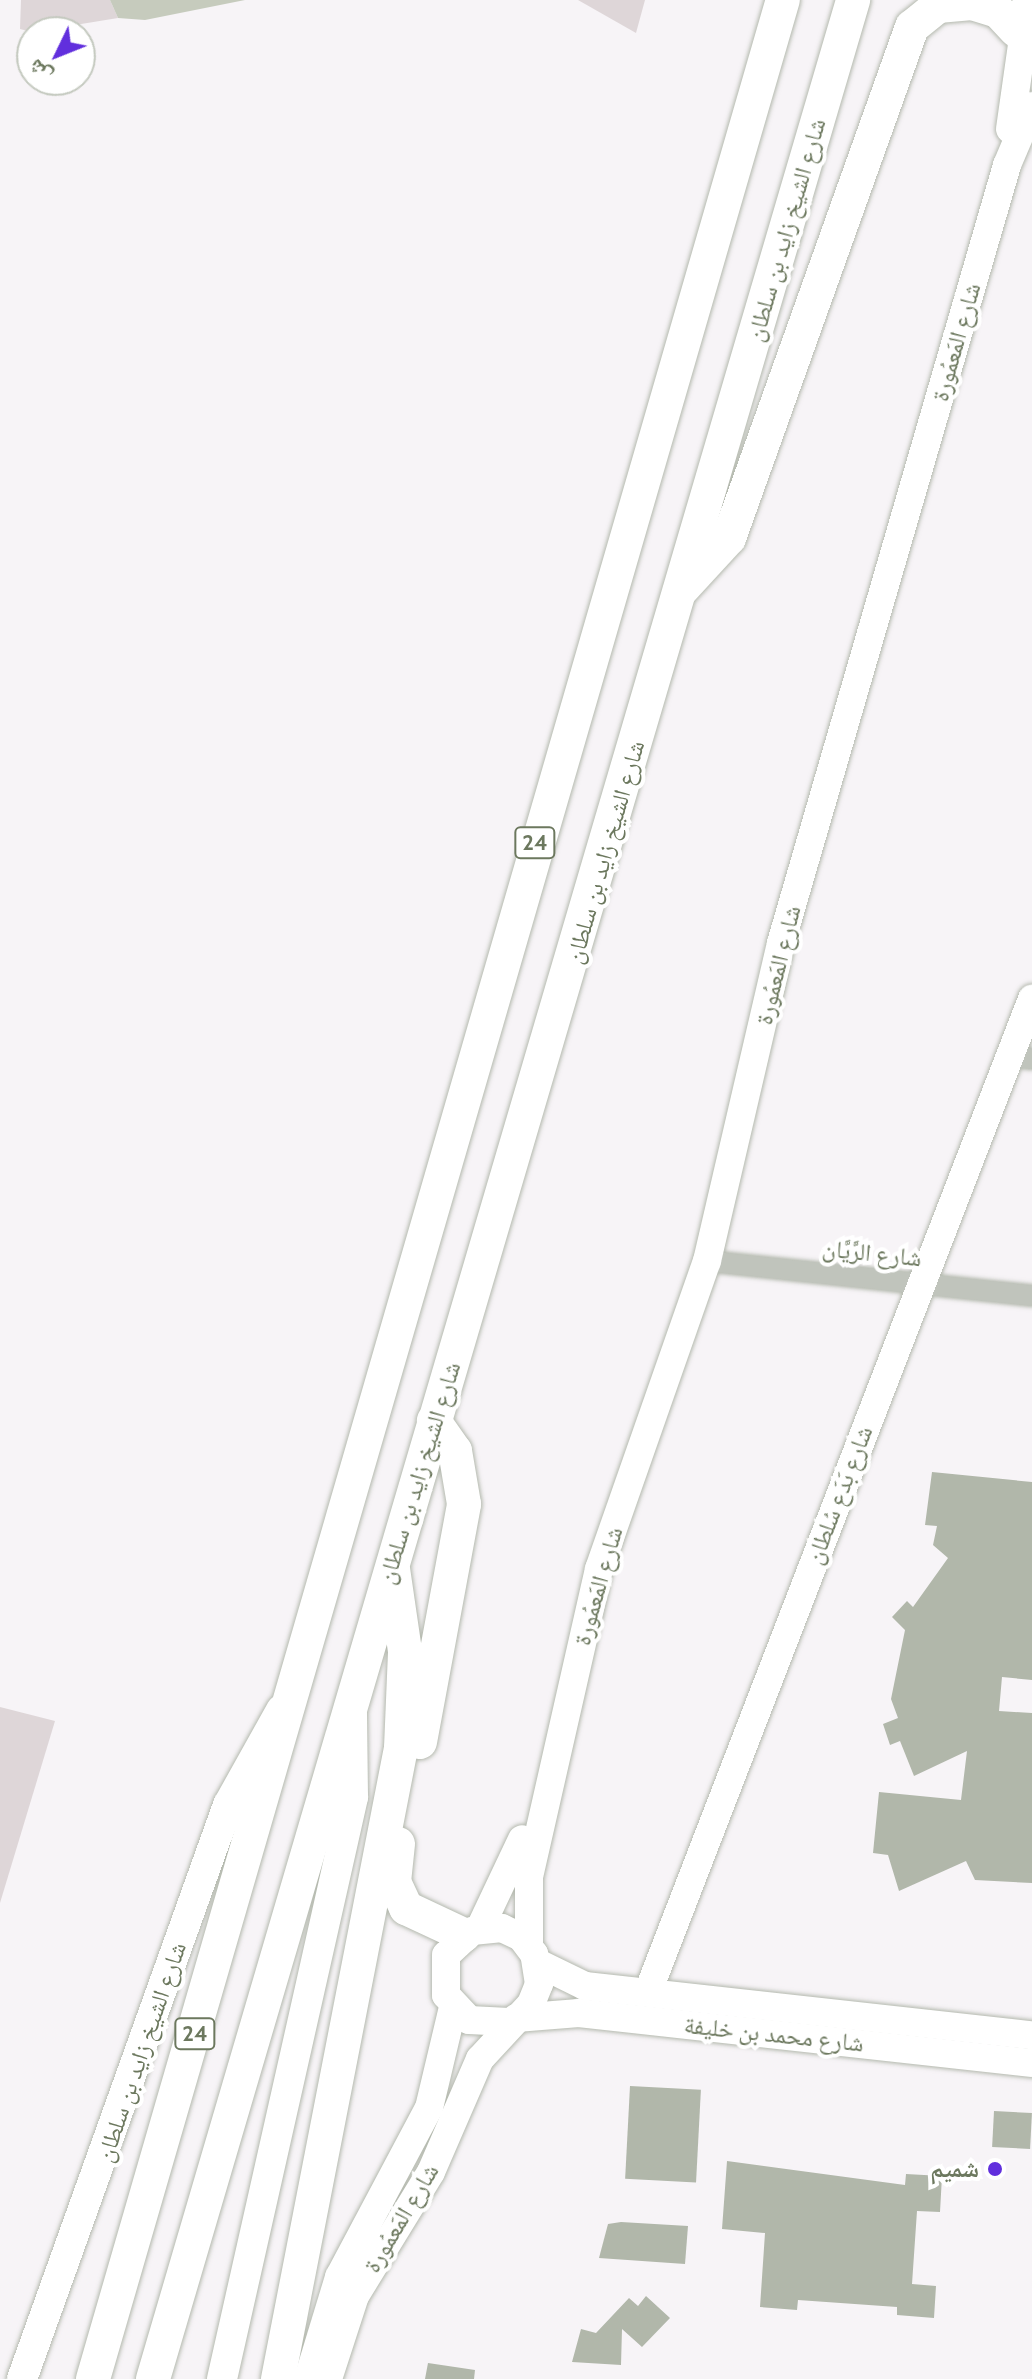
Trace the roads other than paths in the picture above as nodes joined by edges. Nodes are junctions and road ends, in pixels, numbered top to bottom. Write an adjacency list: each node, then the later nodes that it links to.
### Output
1 (783, 0): 14 (highway, شارع الشيخ زايد بن سلطان / 24)
2 (853, 0): 6 (highway, شارع الشيخ زايد بن سلطان / 24)
3 (1025, 32): 5 (street, شارع المَعمُورة); 6 (highway)
4 (1032, 106): 5 (street, شارع المَعمُورة)
5 (1007, 165): 9 (street, شارع المَعمُورة)
6 (683, 588): 12 (highway, شارع الشيخ زايد بن سلطان / 24)
7 (1032, 999): 8 (street, شارع بَدَع سُلطان)
8 (1021, 1058): 10 (street, شارع بَدَع سُلطان)
9 (707, 1261): 10 (street, شارع الرَّيَّان); 16 (street, شارع المَعمُورة)
10 (921, 1284): 11 (street, شارع الرَّيَّان); 19 (street, شارع بَدَع سُلطان)
11 (1032, 1296)
12 (434, 1421): 13 (highway, شارع الشيخ زايد بن سلطان / 24); 17 (highway)
13 (392, 1563): 15 (highway, شارع الشيخ زايد بن سلطان / 24); 28 (highway)
14 (297, 1689): 24 (main road, شارع الشيخ زايد بن سلطان); 25 (highway, شارع الشيخ زايد بن سلطان / 24)
15 (350, 1702): 26 (highway, شارع الشيخ زايد بن سلطان / 24); 27 (main road, شارع الشيخ زايد بن سلطان)
16 (551, 1764): 17 (street, شارع المَعمُورة); 18 (street, شارع المَعمُورة)
17 (472, 1931): 18 (street); 20 (street)
18 (533, 1954): 19 (street, شارع محمد بن خليفة); 21 (street)
19 (648, 1992): 22 (street, شارع محمد بن خليفة)
20 (453, 2007): 21 (street); 29 (street, شارع المَعمُورة)
21 (513, 2020): 23 (street, شارع محمد بن خليفة); 30 (street, شارع المَعمُورة)
22 (1032, 2035)
23 (1032, 2063)
24 (22, 2379)
25 (93, 2379)
26 (153, 2379)
27 (222, 2379)
28 (278, 2379)
29 (308, 2379)
30 (328, 2379)

